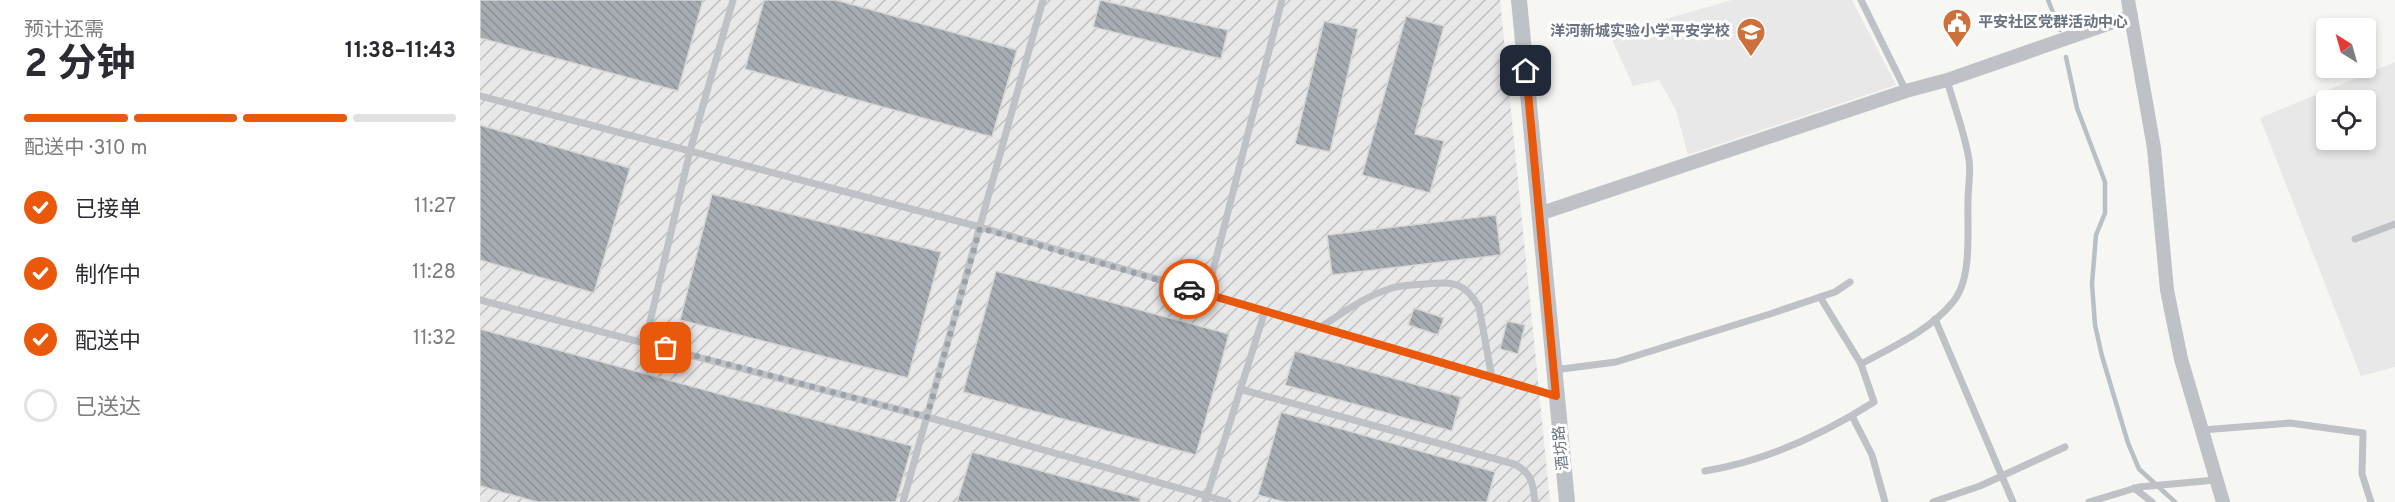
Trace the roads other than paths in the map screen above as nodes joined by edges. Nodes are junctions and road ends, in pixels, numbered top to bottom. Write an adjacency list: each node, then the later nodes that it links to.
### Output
1 (733, 0): 11 (lane)
2 (1042, 0): 14 (lane)
3 (1282, 0): 17 (lane)
4 (1519, 0): 12 (street, 酒坊路)
5 (1861, 0): 9 (lane)
6 (2128, 0): 7 (street)
7 (2131, 16): 8 (street); 31 (street)
8 (1947, 80): 9 (street); 21 (lane)
9 (1906, 91): 12 (street)
10 (480, 96): 11 (lane)
11 (690, 151): 14 (lane); 23 (lane)
12 (1539, 214): 25 (street, 酒坊路)
13 (2395, 224): 15 (lane)
14 (980, 228): 17 (lane); 30 (lane)
15 (2355, 239)
16 (1850, 282): 18 (lane)
17 (1207, 294): 20 (lane)
18 (1820, 297): 24 (lane); 25 (lane)
19 (480, 300): 23 (lane)
20 (1265, 311): 22 (lane); 27 (lane)
21 (1935, 319): 24 (lane); 34 (lane)
22 (1321, 327): 26 (lane); 26 (lane)
23 (645, 343): 30 (lane)
24 (1861, 364): 29 (lane)
25 (1554, 370): 28 (street, 酒坊路)
26 (1492, 378): 28 (lane)
27 (1240, 389): 37 (lane); 40 (lane)
28 (1556, 396): 41 (street, 酒坊路)
29 (1852, 416): 33 (lane); 42 (lane)
30 (927, 417): 37 (lane); 38 (lane)
31 (2202, 430): 35 (street); 48 (lane)
32 (2066, 447): 34 (lane)
33 (1705, 471)
34 (2003, 476): 43 (lane); 44 (lane)
35 (2216, 480): 36 (lane); 47 (street)
36 (2134, 488): 45 (lane); 46 (lane)
37 (1206, 499): 39 (lane)
38 (903, 502)
39 (1228, 502)
40 (1535, 502)
41 (1567, 502)
42 (1885, 502)
43 (1933, 502)
44 (2013, 502)
45 (2090, 502)
46 (2152, 502)
47 (2223, 502)
48 (2371, 502)

